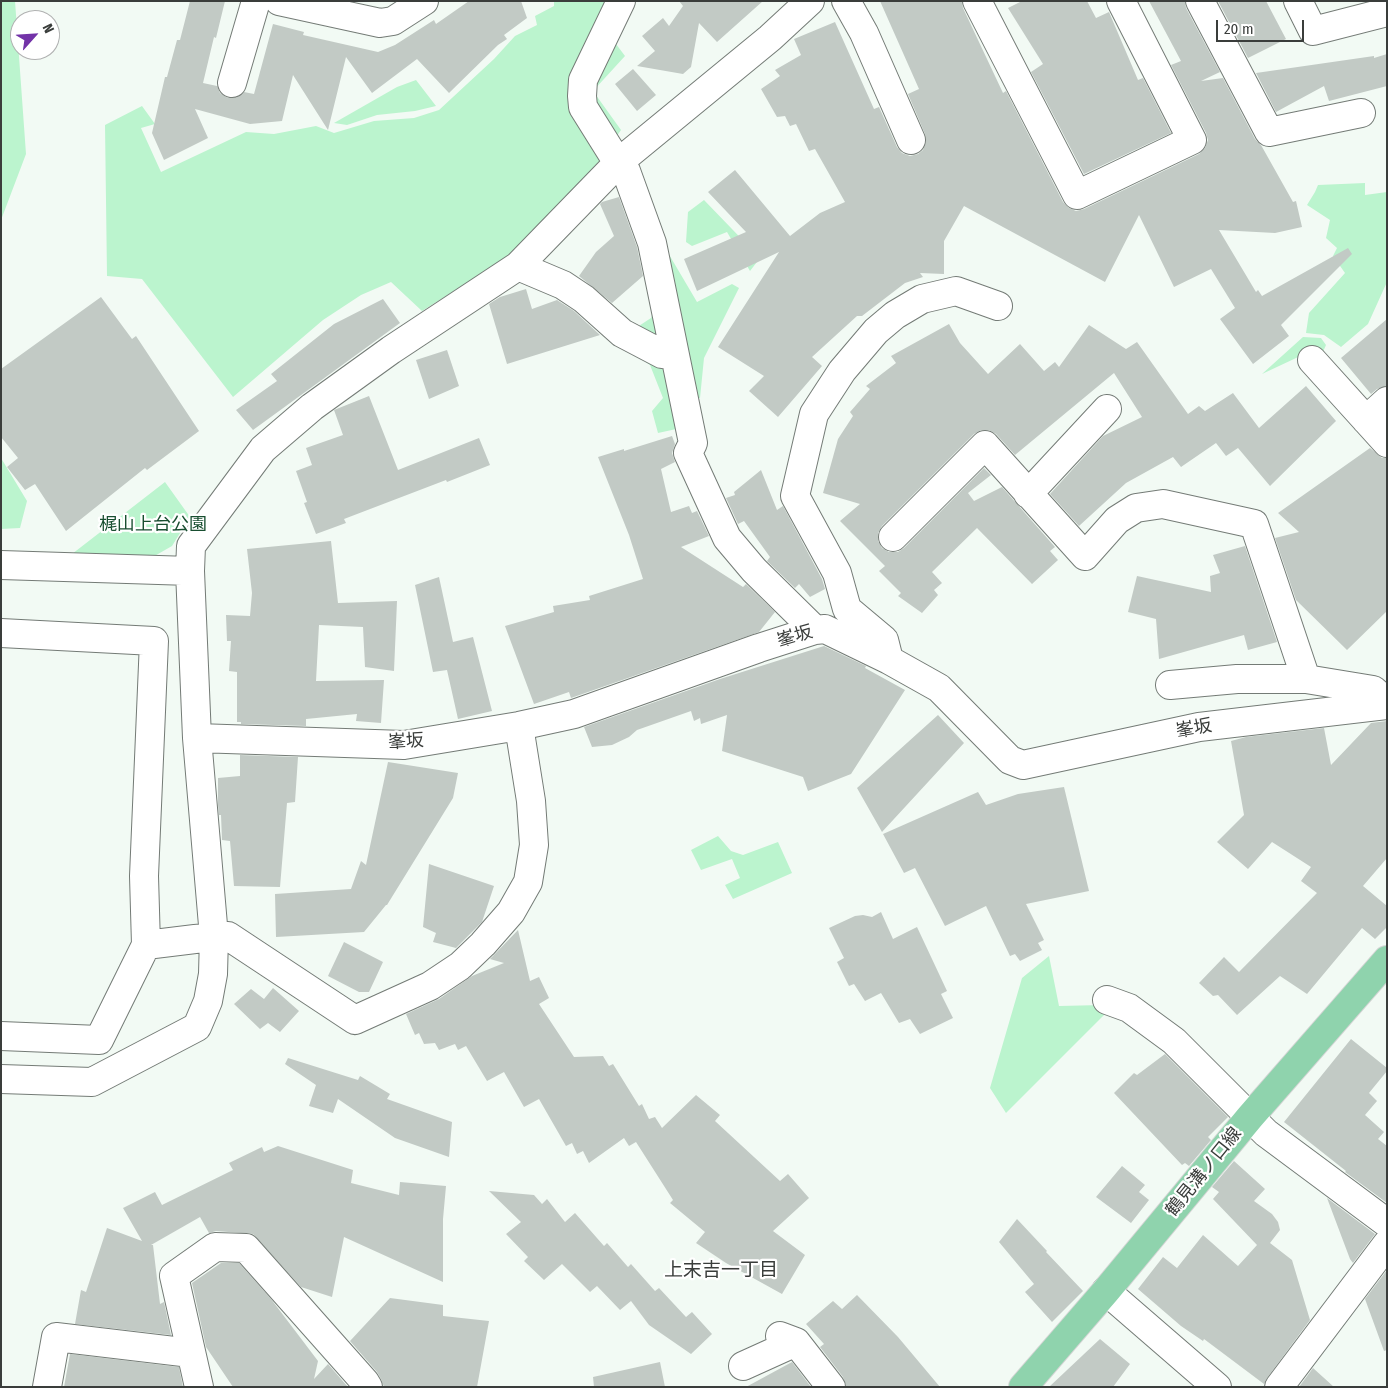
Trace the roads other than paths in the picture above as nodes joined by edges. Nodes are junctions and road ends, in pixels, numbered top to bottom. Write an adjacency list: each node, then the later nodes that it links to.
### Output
1 (256, 1): 12 (street)
2 (279, 1): 3 (street)
3 (424, 1)
4 (621, 1): 15 (street)
5 (810, 1): 15 (street)
6 (846, 1): 14 (street)
7 (977, 1): 8 (street)
8 (1121, 1)
9 (1200, 1): 13 (street)
10 (1298, 1): 11 (street)
11 (1387, 12)
12 (232, 83)
13 (1360, 113)
14 (911, 140)
15 (619, 162): 16 (street); 18 (street)
16 (518, 266): 18 (street); 27 (street)
17 (998, 306): 30 (street)
18 (675, 356): 28 (street)
19 (1312, 360): 22 (street)
20 (1387, 401): 22 (street)
21 (1107, 409): 24 (street)
22 (1366, 420): 23 (street)
23 (1387, 443)
24 (1028, 494): 25 (street); 31 (street)
25 (892, 537)
26 (1, 565): 27 (street)
27 (190, 571): 35 (street)
28 (815, 630): 30 (street, 峯坂); 34 (street, 峯坂)
29 (1, 633): 37 (street)
30 (889, 660): 33 (street, 峯坂)
31 (1306, 679): 32 (street); 33 (street)
32 (1170, 684)
33 (1387, 703)
34 (519, 726): 35 (street, 峯坂); 36 (street)
35 (197, 738): 36 (street)
36 (214, 937): 37 (street); 41 (street)
37 (146, 946): 40 (street)
38 (1387, 960): 42 (main road, 鶴見溝ノ口線)
39 (1107, 1000): 42 (street)
40 (1, 1036)
41 (1, 1079)
42 (1250, 1117): 43 (street); 45 (main road, 鶴見溝ノ口線)
43 (1387, 1223)
44 (1387, 1244): 54 (street)
45 (1106, 1291): 52 (main road, 鶴見溝ノ口線); 53 (street)
46 (191, 1353): 48 (street); 49 (street); 50 (street)
47 (743, 1366): 51 (street)
48 (47, 1387)
49 (199, 1387)
50 (368, 1387)
51 (831, 1387)
52 (1023, 1387)
53 (1217, 1387)
54 (1279, 1387)

